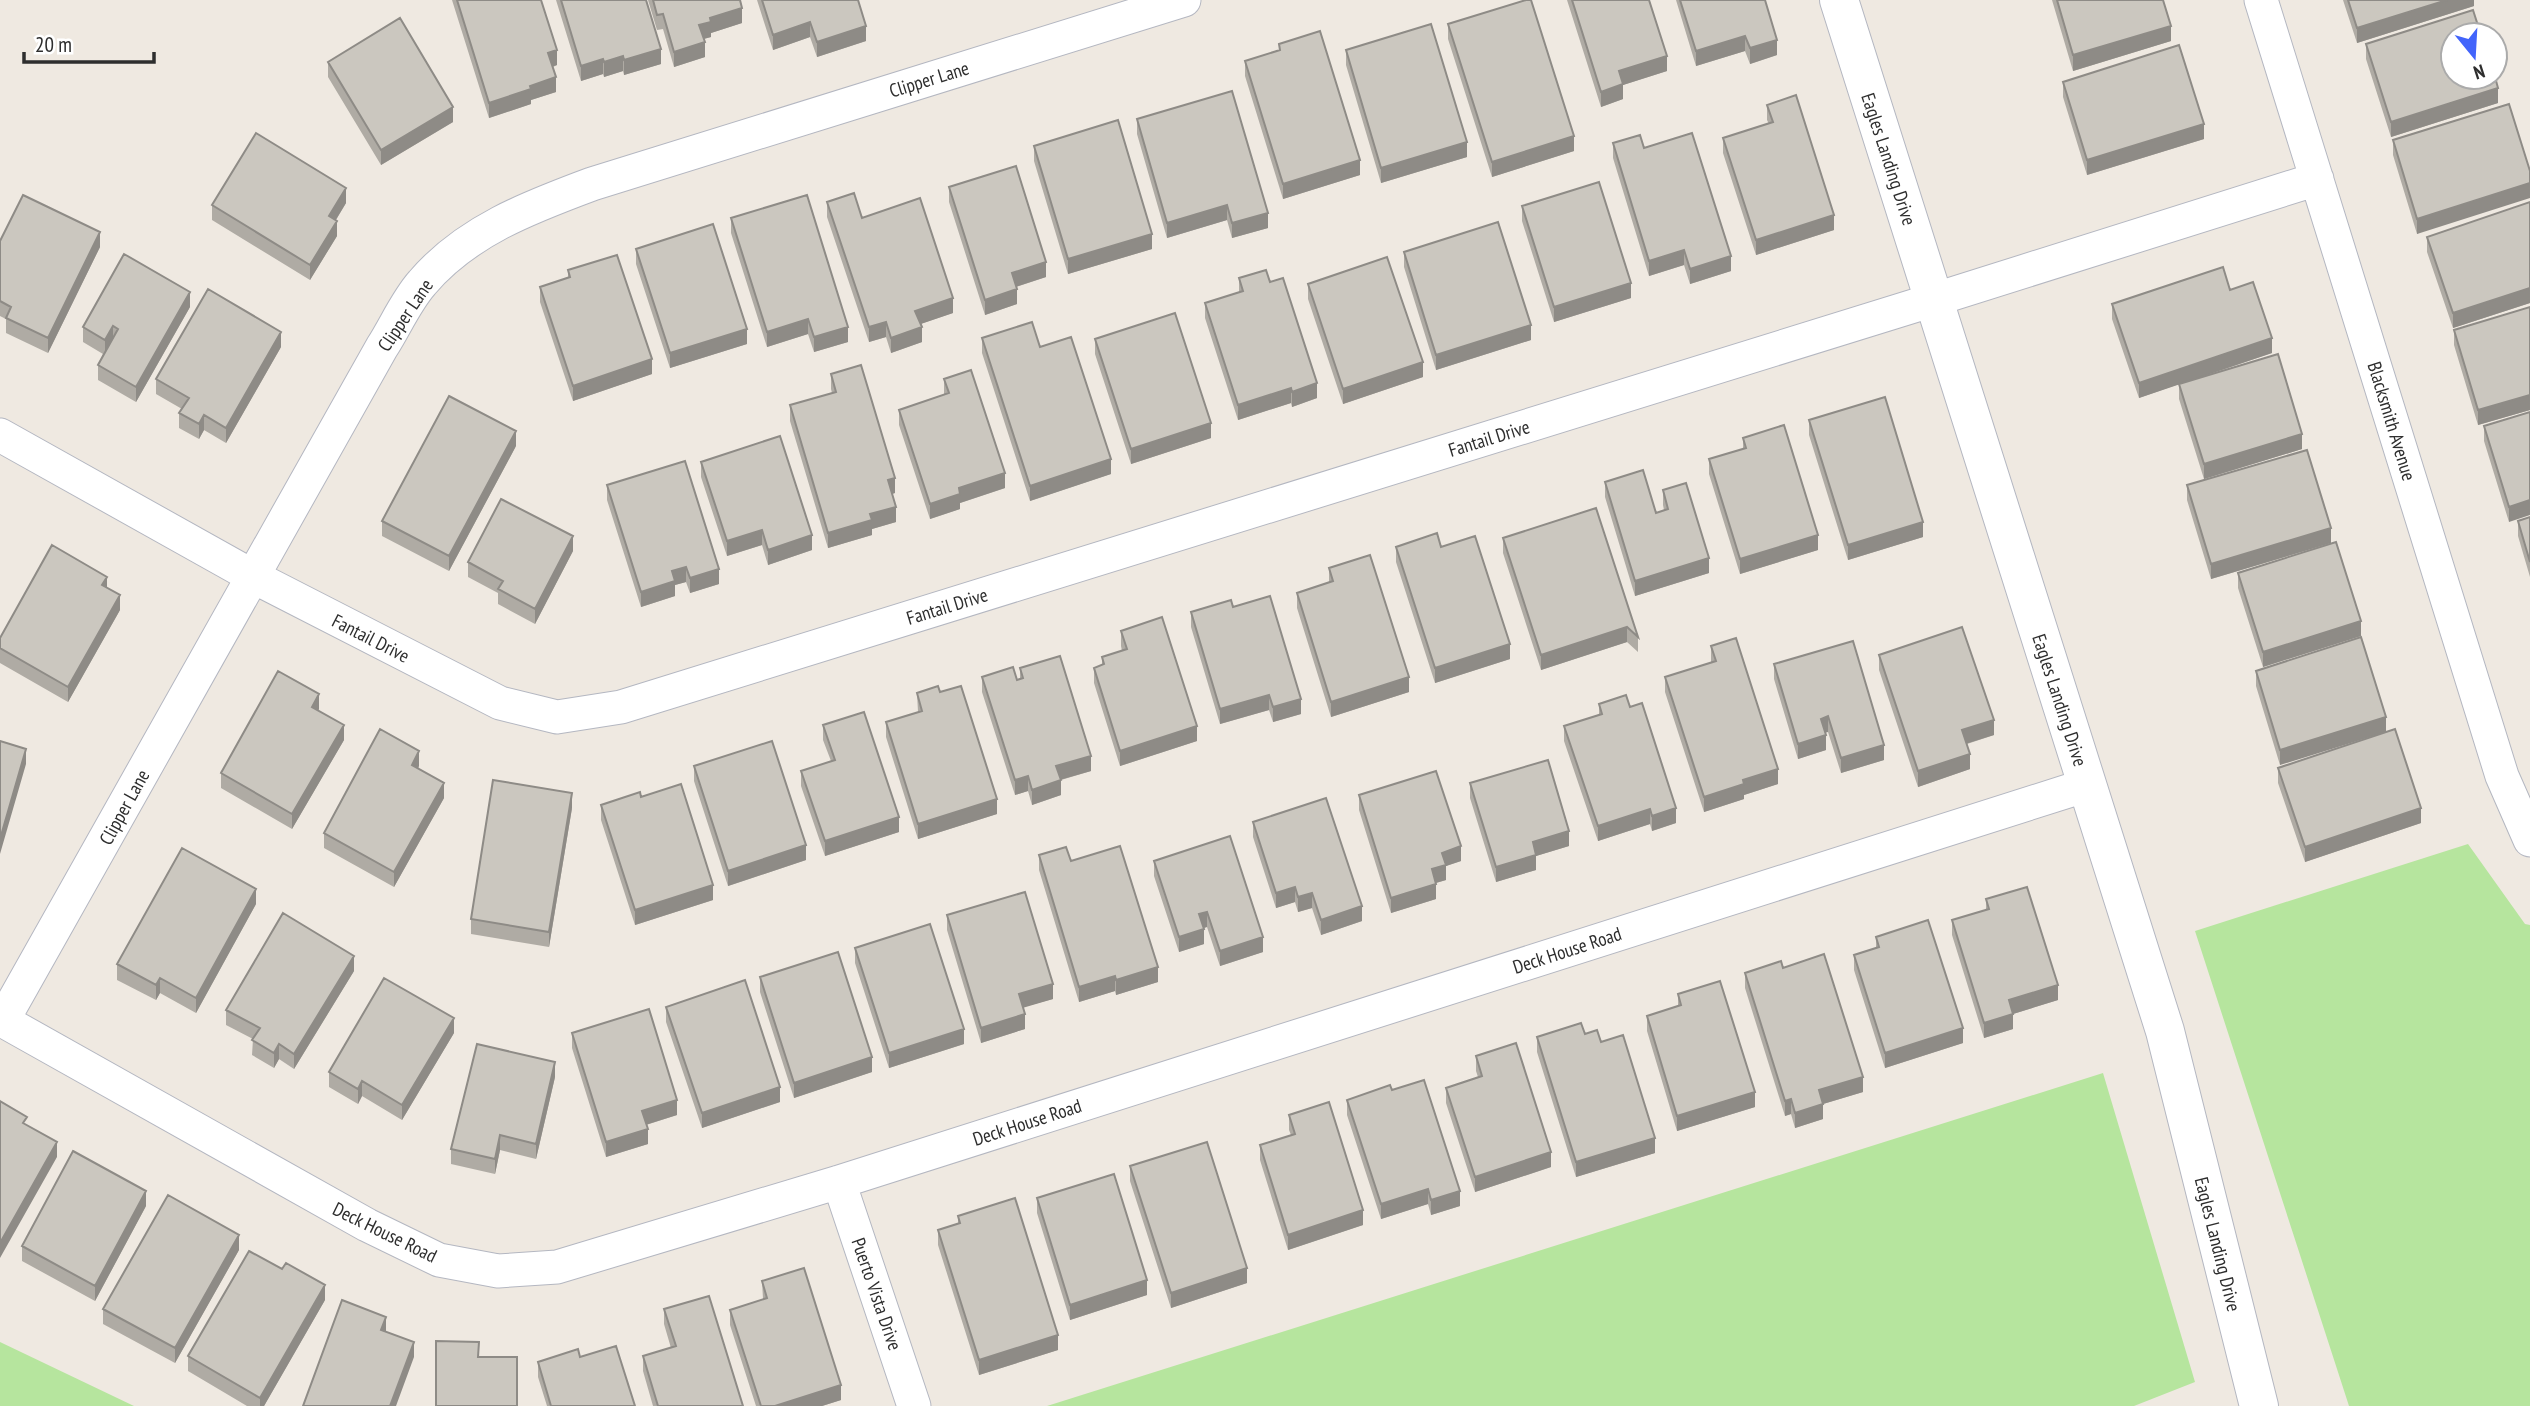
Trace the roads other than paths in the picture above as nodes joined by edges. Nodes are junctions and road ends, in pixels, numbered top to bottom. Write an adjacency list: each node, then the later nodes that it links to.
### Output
1 (1184, 0): 7 (street, Clipper Lane)
2 (1839, 0): 5 (street, Eagles Landing Drive)
3 (2261, 0): 4 (street, Blacksmith Avenue)
4 (2317, 179): 5 (street, Fantail Drive); 9 (street, Blacksmith Avenue)
5 (1933, 300): 7 (street, Fantail Drive); 8 (street, Eagles Landing Drive)
6 (0, 435): 7 (street, Fantail Drive)
7 (254, 577): 10 (street, Clipper Lane)
8 (2087, 785): 11 (street, Deck House Road); 13 (street, Eagles Landing Drive)
9 (2530, 839)
10 (2, 1019): 11 (street, Deck House Road)
11 (839, 1182): 12 (street, Puerto Vista Drive)
12 (914, 1406)
13 (2259, 1406)

